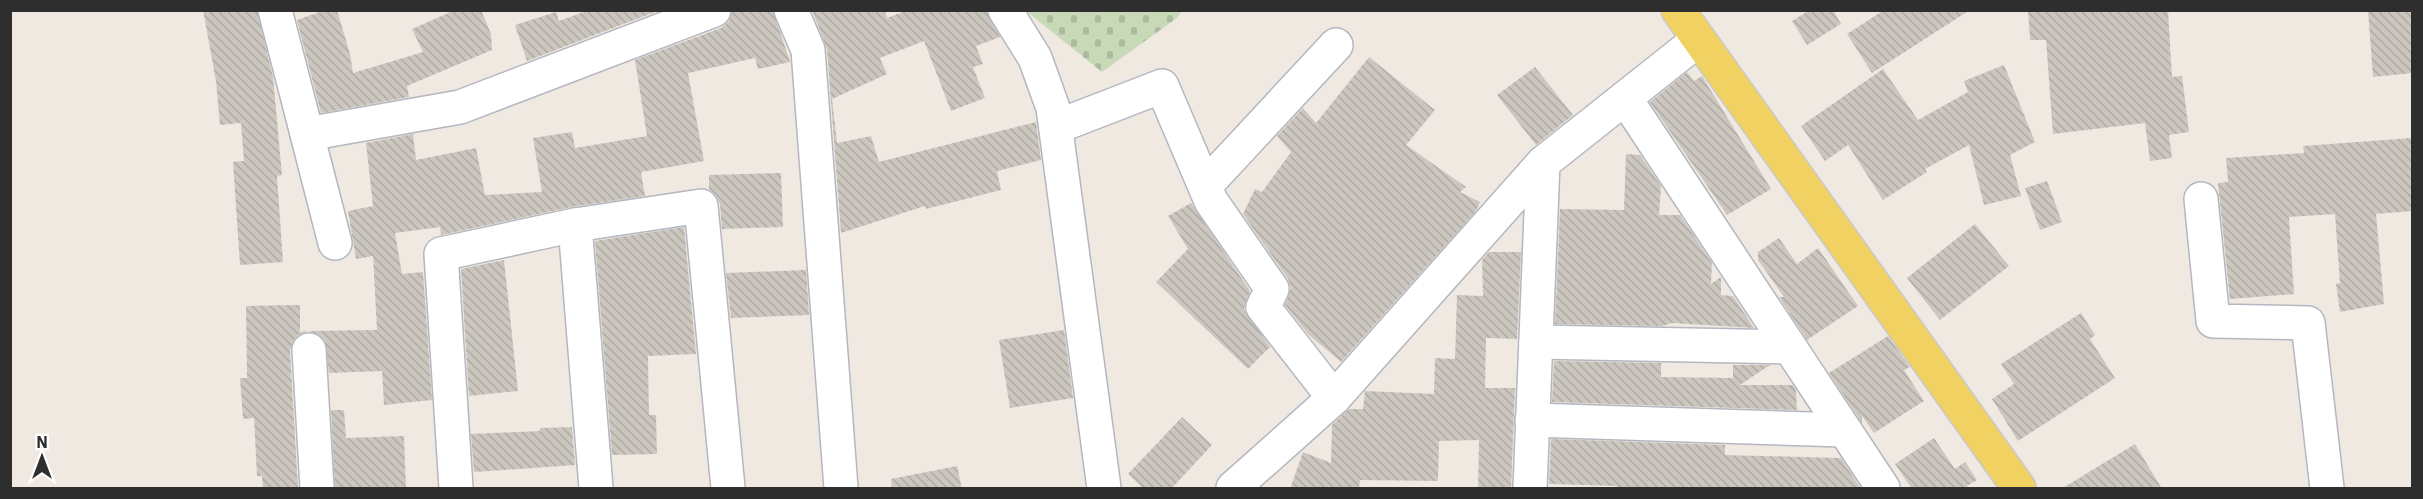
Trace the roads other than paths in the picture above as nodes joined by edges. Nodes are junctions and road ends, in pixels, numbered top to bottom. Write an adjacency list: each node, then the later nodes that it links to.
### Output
1 (275, 10): 10 (street)
2 (714, 10): 10 (street)
3 (791, 10): 26 (street)
4 (1005, 10): 9 (street)
5 (1677, 10): 6 (main road)
6 (1698, 40): 8 (street); 31 (main road)
7 (1336, 45): 12 (street)
8 (1625, 98): 11 (street); 17 (street)
9 (1056, 127): 12 (street); 27 (street)
10 (308, 134): 15 (street)
11 (1543, 163): 16 (street); 19 (street)
12 (1205, 186): 19 (street)
13 (2201, 199): 32 (street)
14 (575, 225): 23 (street); 24 (street); 25 (street)
15 (335, 243)
16 (1536, 342): 17 (street); 20 (street)
17 (1789, 347): 21 (street)
18 (309, 350): 22 (street)
19 (1334, 398): 28 (street)
20 (1533, 420): 21 (street); 29 (street)
21 (1845, 430): 30 (street)
22 (318, 489)
23 (456, 489)
24 (596, 489)
25 (728, 489)
26 (842, 489)
27 (1104, 489)
28 (1233, 489)
29 (1530, 489)
30 (1883, 489)
31 (2019, 489)
32 (2327, 489)

